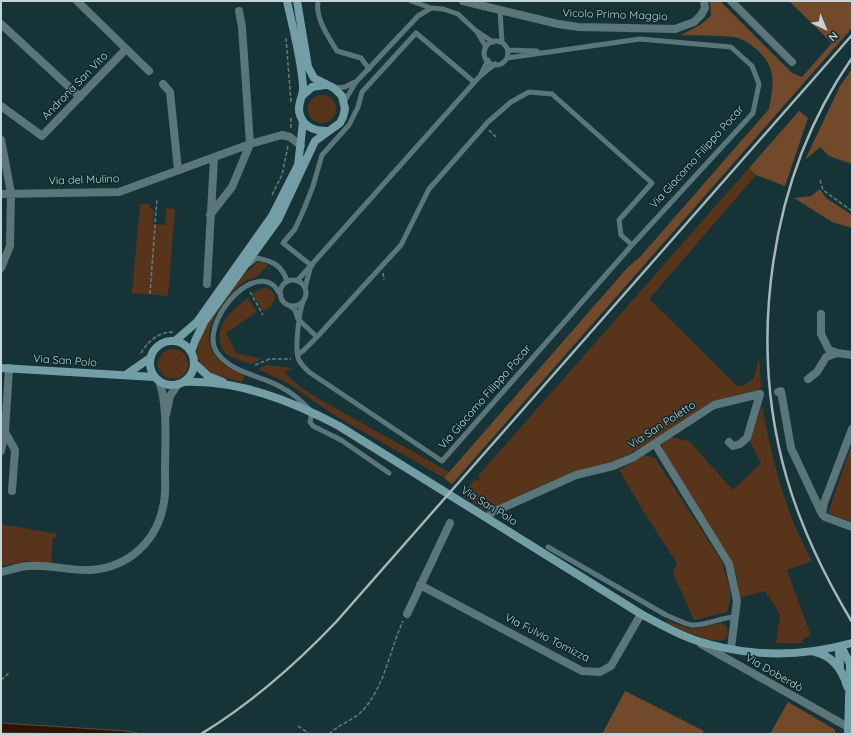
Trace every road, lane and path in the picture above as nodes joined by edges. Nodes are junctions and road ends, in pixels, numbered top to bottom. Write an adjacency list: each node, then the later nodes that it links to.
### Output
1 (77, 1): 18 (street)
2 (288, 1): 33 (main road)
3 (297, 1): 31 (main road)
4 (411, 1): 9 (lane)
5 (463, 1): 11 (street, Vicolo Primo Maggio)
6 (704, 1): 11 (street, Vicolo Primo Maggio)
7 (731, 1): 23 (street)
8 (318, 2): 25 (lane)
9 (431, 8): 13 (lane); 25 (lane)
10 (239, 11): 46 (street)
11 (500, 11): 16 (lane)
12 (1, 24): 34 (street)
13 (475, 30): 15 (lane); 17 (lane)
14 (285, 32): 36 (path)
15 (493, 42): 16 (lane); 17 (lane)
16 (502, 42): 19 (lane)
17 (486, 47): 22 (lane)
18 (126, 49): 26 (street); 34 (street, Androna San Vito)
19 (508, 50): 20 (lane); 21 (lane)
20 (546, 52): 21 (lane, Via Giacomo Filippo Pocar); 57 (lane, Via Giacomo Filippo Pocar)
21 (507, 58): 24 (lane, Via Giacomo Filippo Pocar)
22 (488, 60): 24 (lane); 27 (lane, Via Giacomo Filippo Pocar)
23 (792, 62)
24 (495, 64): 27 (lane, Via Giacomo Filippo Pocar)
25 (369, 68): 28 (lane)
26 (149, 71)
27 (480, 76): 29 (lane, Via Giacomo Filippo Pocar)
28 (356, 82): 32 (lane); 35 (lane)
29 (474, 82): 58 (lane, Via Giacomo Filippo Pocar); 58 (lane)
30 (164, 84): 49 (street)
31 (325, 85): 32 (main road); 33 (main road)
32 (334, 88): 35 (main road)
33 (302, 96): 39 (main road)
34 (80, 97): 37 (street, Androna San Vito)
35 (344, 102): 42 (main road)
36 (291, 103)
37 (1, 106)
38 (292, 109): 41 (path)
39 (303, 122): 42 (main road); 47 (main road)
40 (485, 126): 43 (path); 57 (lane, Via Giacomo Filippo Pocar); 73 (lane, Via Giacomo Filippo Pocar)
41 (291, 131)
42 (327, 131): 60 (main road)
43 (496, 137)
44 (1, 140): 51 (street)
45 (289, 142): 53 (path)
46 (250, 144): 47 (street, Via del Mulino); 48 (street, Via del Mulino); 56 (street)
47 (301, 146): 74 (main road)
48 (214, 158): 49 (street, Via del Mulino); 56 (street)
49 (178, 170): 51 (street, Via del Mulino)
50 (820, 180): 55 (path)
51 (11, 193): 52 (street, Via del Mulino); 59 (street)
52 (1, 194)
53 (272, 195)
54 (158, 198): 66 (path)
55 (852, 211)
56 (210, 215): 63 (street)
57 (632, 245): 79 (lane, Via Giacomo Filippo Pocar)
58 (312, 266): 61 (lane, Via Giacomo Filippo Pocar); 65 (lane, Via Giacomo Filippo Pocar)
59 (1, 268)
60 (241, 272): 62 (lane); 75 (main road)
61 (297, 281): 62 (lane); 65 (lane)
62 (287, 282): 67 (lane)
63 (207, 284)
64 (246, 286): 67 (lane); 71 (path); 91 (lane)
65 (305, 288): 68 (lane, Via Giacomo Filippo Pocar)
66 (150, 294)
67 (281, 295): 69 (lane)
68 (303, 302): 69 (lane); 72 (lane, Via Giacomo Filippo Pocar)
69 (290, 306): 72 (lane)
70 (821, 314): 76 (street)
71 (263, 315)
72 (298, 319): 73 (lane); 79 (lane)
73 (317, 336): 79 (lane, Via Giacomo Filippo Pocar)
74 (175, 337): 75 (main road); 78 (path); 80 (main road, Via San Polo)
75 (191, 352): 81 (main road)
76 (837, 353): 77 (street); 86 (street)
77 (852, 354)
78 (140, 357)
79 (298, 357): 82 (path)
80 (150, 358): 84 (main road, Via San Polo); 85 (main road)
81 (194, 363): 87 (main road); 88 (main road, Via San Polo)
82 (255, 366)
83 (5, 368): 84 (main road, Via San Polo); 89 (street)
84 (127, 374): 85 (main road, Via San Polo)
85 (157, 379): 87 (main road, Via San Polo); 92 (street)
86 (808, 379)
87 (181, 383): 88 (main road, Via San Polo); 92 (street)
88 (234, 386): 91 (main road, Via San Polo)
89 (5, 390): 94 (street)
90 (778, 392): 101 (street)
91 (312, 412): 98 (lane); 108 (main road, Via San Polo)
92 (165, 419): 105 (street)
93 (852, 429): 101 (street)
94 (5, 432): 97 (street); 99 (street)
95 (729, 442): 96 (street, Via San Poletto)
96 (655, 444): 100 (street, Via San Poletto); 109 (street)
97 (1, 451)
98 (388, 473)
99 (12, 491)
100 (491, 513)
101 (822, 514): 103 (street)
102 (450, 523): 106 (street)
103 (852, 527)
104 (548, 547): 109 (lane)
105 (1, 572)
106 (420, 585): 107 (street); 108 (street, Via Fulvio Tomizza)
107 (407, 614): 123 (path)
108 (641, 614): 110 (main road, Via San Polo)
109 (735, 617): 113 (street)
110 (690, 637): 113 (main road, Via San Polo); 121 (street, Via Doberdò)
111 (852, 643): 112 (main road, Via San Polo)
112 (841, 646): 114 (main road, Via San Polo); 115 (main road); 116 (main road)
113 (731, 648): 114 (main road, Via San Polo)
114 (812, 652): 116 (main road)
115 (851, 661): 119 (main road)
116 (840, 666): 119 (main road)
117 (9, 673): 118 (path)
118 (1, 680)
119 (849, 693): 121 (main road)
120 (298, 726): 122 (path)
121 (848, 731)
122 (310, 734)
123 (329, 734)

